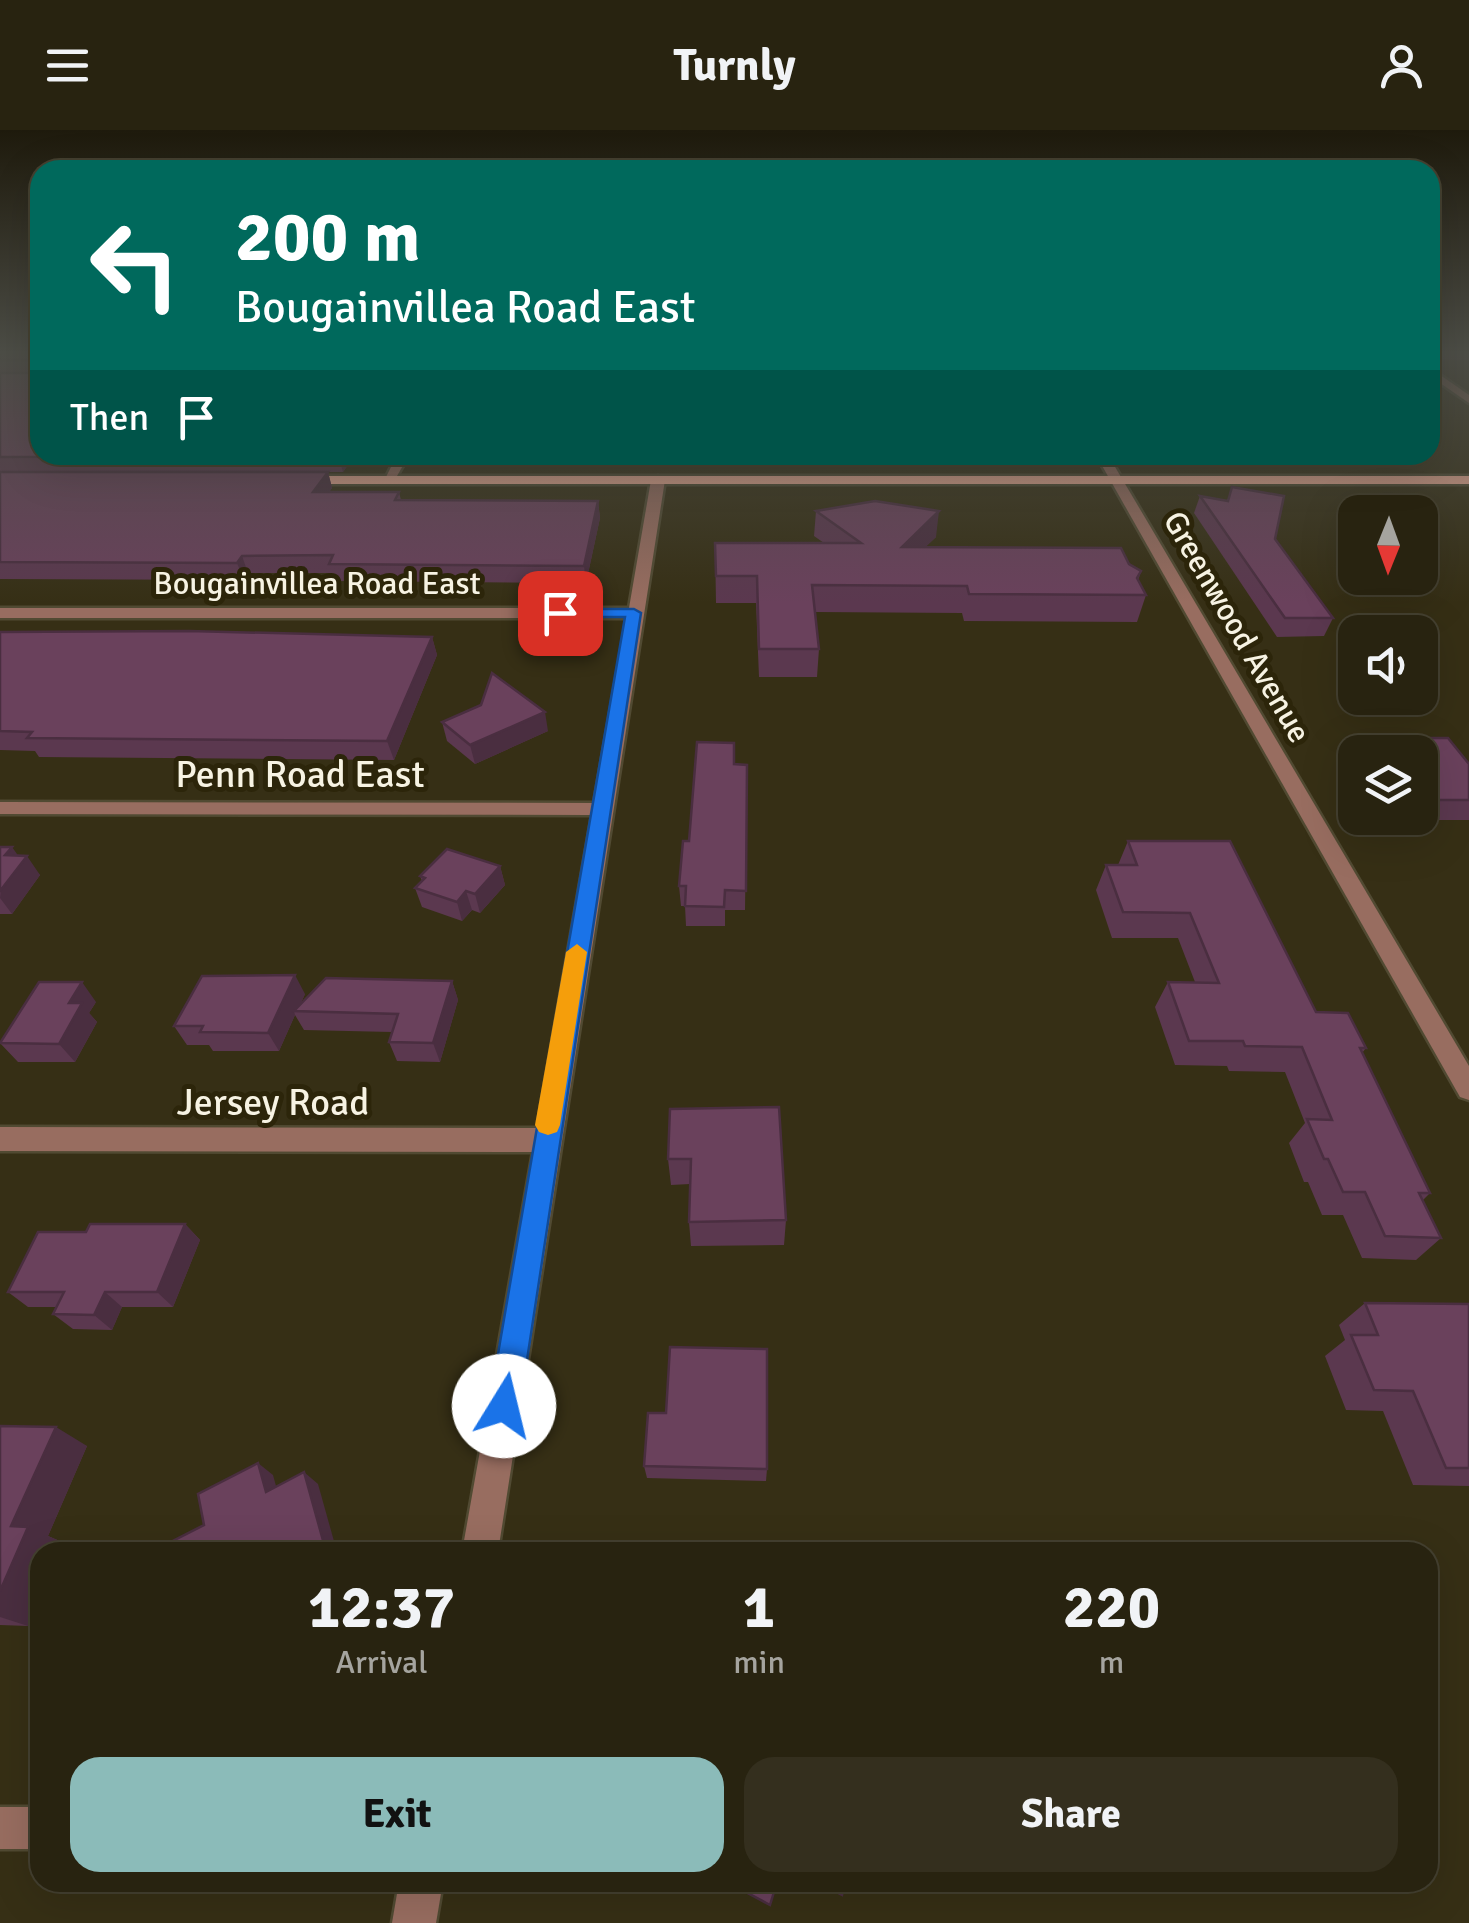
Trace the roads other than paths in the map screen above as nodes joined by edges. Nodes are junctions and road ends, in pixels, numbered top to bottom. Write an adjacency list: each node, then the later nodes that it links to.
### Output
1 (397, 465): 4 (street)
2 (1108, 465): 6 (street, Greenwood Avenue)
3 (291, 480): 4 (main road)
4 (388, 480): 5 (main road)
5 (658, 480): 6 (main road); 9 (street)
6 (1117, 480): 7 (main road); 12 (street, Greenwood Avenue)
7 (1469, 480)
8 (0, 613): 9 (street, Bougainvillea Road East)
9 (634, 613): 11 (street)
10 (0, 808): 11 (street, Penn Road East)
11 (601, 809): 14 (street)
12 (1469, 1089)
13 (0, 1139): 14 (street, Jersey Road)
14 (545, 1140): 15 (street)
15 (482, 1542)
16 (0, 1828): 17 (street)
17 (30, 1828)
18 (420, 1892): 19 (street)
19 (414, 1923)

